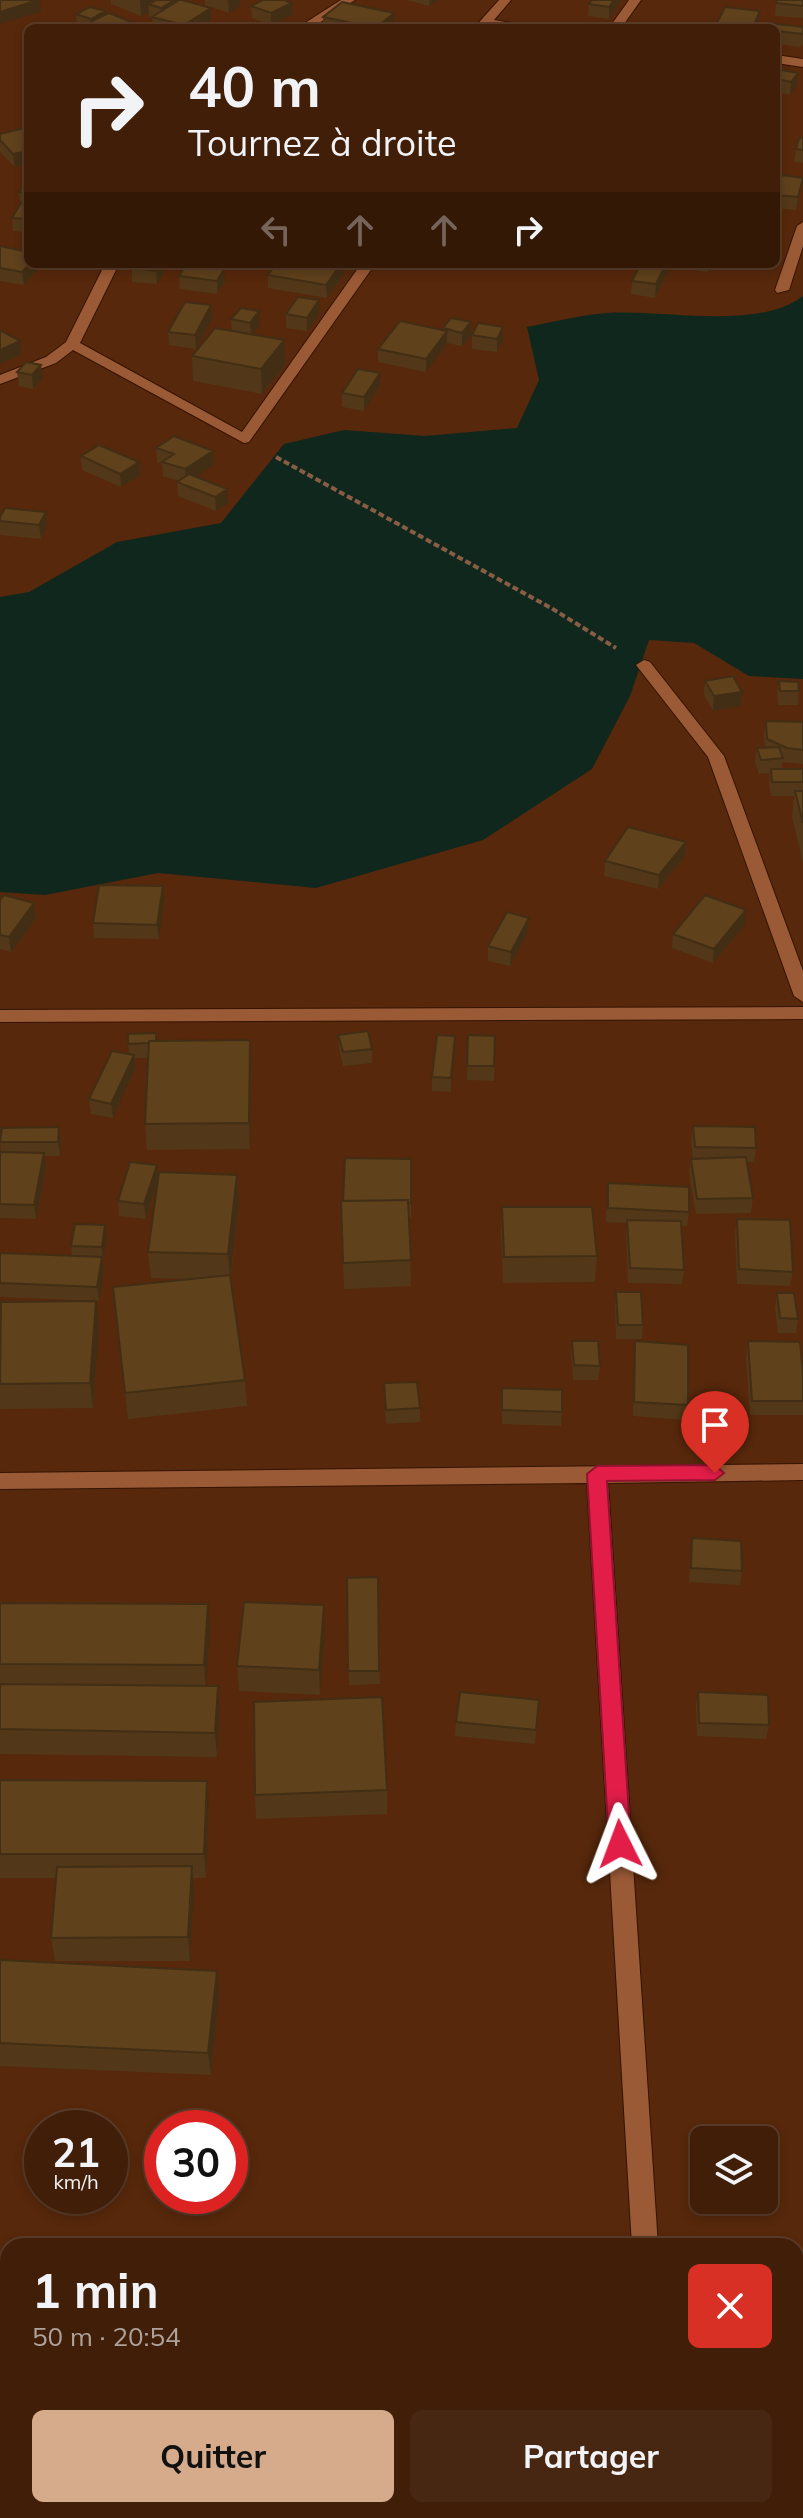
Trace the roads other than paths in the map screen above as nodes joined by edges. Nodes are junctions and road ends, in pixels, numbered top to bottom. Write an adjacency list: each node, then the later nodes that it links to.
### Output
1 (349, 0): 4 (street)
2 (505, 0): 5 (street)
3 (635, 0): 6 (street)
4 (310, 24)
5 (483, 24)
6 (618, 24)
7 (780, 60): 8 (street)
8 (803, 63)
9 (803, 226): 12 (street)
10 (110, 268): 13 (street)
11 (365, 268): 13 (street)
12 (782, 290)
13 (72, 344): 14 (street)
14 (0, 380)
15 (644, 665): 16 (street)
16 (803, 996)
17 (803, 1013): 18 (street)
18 (0, 1016)
19 (803, 1472): 20 (street)
20 (597, 1474): 21 (street); 22 (street)
21 (0, 1481)
22 (645, 2238)

